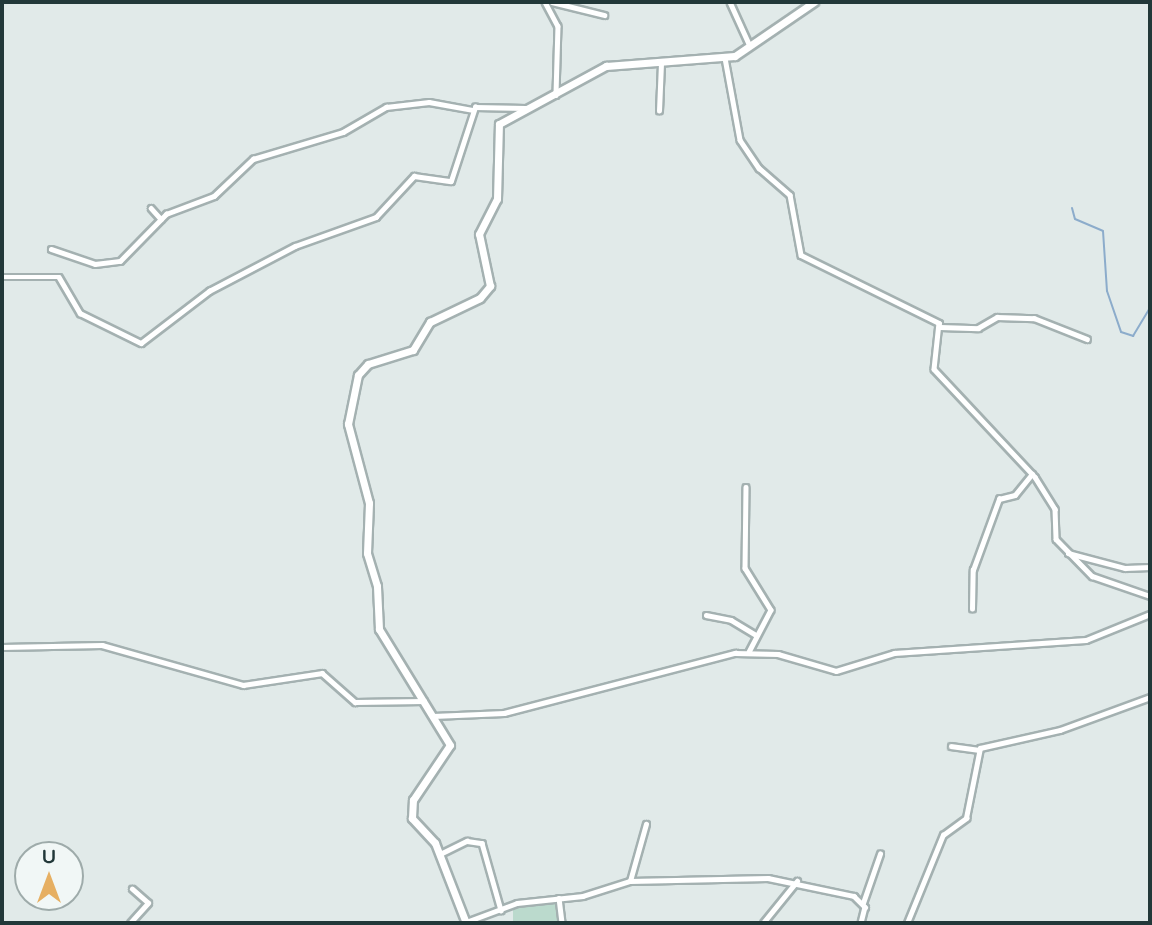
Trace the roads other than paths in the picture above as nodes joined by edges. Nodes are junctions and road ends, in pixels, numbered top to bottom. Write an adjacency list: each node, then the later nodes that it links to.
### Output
1 (545, 2): 9 (street)
2 (552, 2): 5 (street)
3 (730, 2): 6 (street)
4 (814, 2): 6 (street)
5 (604, 15)
6 (751, 47): 7 (street)
7 (725, 58): 8 (street); 17 (street)
8 (661, 64): 9 (street); 12 (street)
9 (556, 96): 10 (street)
10 (543, 105): 11 (street); 31 (street)
11 (474, 110): 14 (street); 16 (street)
12 (659, 111)
13 (151, 208): 14 (street)
14 (161, 219): 15 (street)
15 (51, 248)
16 (2, 277)
17 (940, 327): 18 (street); 19 (street)
18 (1087, 339)
19 (1032, 474): 21 (street); 24 (street)
20 (746, 487): 27 (street)
21 (1068, 553): 22 (street); 23 (street)
22 (1150, 567)
23 (1150, 597)
24 (972, 609)
25 (1150, 614): 29 (street)
26 (706, 615): 27 (street)
27 (756, 635): 29 (street)
28 (2, 647): 31 (street)
29 (749, 652): 32 (street)
30 (1150, 697): 34 (street)
31 (424, 701): 32 (street)
32 (433, 716): 36 (street)
33 (951, 746): 34 (street)
34 (979, 750): 49 (street)
35 (646, 824): 38 (street)
36 (440, 854): 43 (street); 45 (street)
37 (880, 854): 42 (street)
38 (630, 881): 39 (street); 41 (street)
39 (797, 881): 42 (street); 47 (street)
40 (132, 889): 44 (street)
41 (559, 898): 43 (street); 46 (street)
42 (863, 903): 48 (street)
43 (501, 910): 45 (street)
44 (130, 923)
45 (466, 923)
46 (562, 923)
47 (763, 923)
48 (861, 923)
49 (907, 923)

